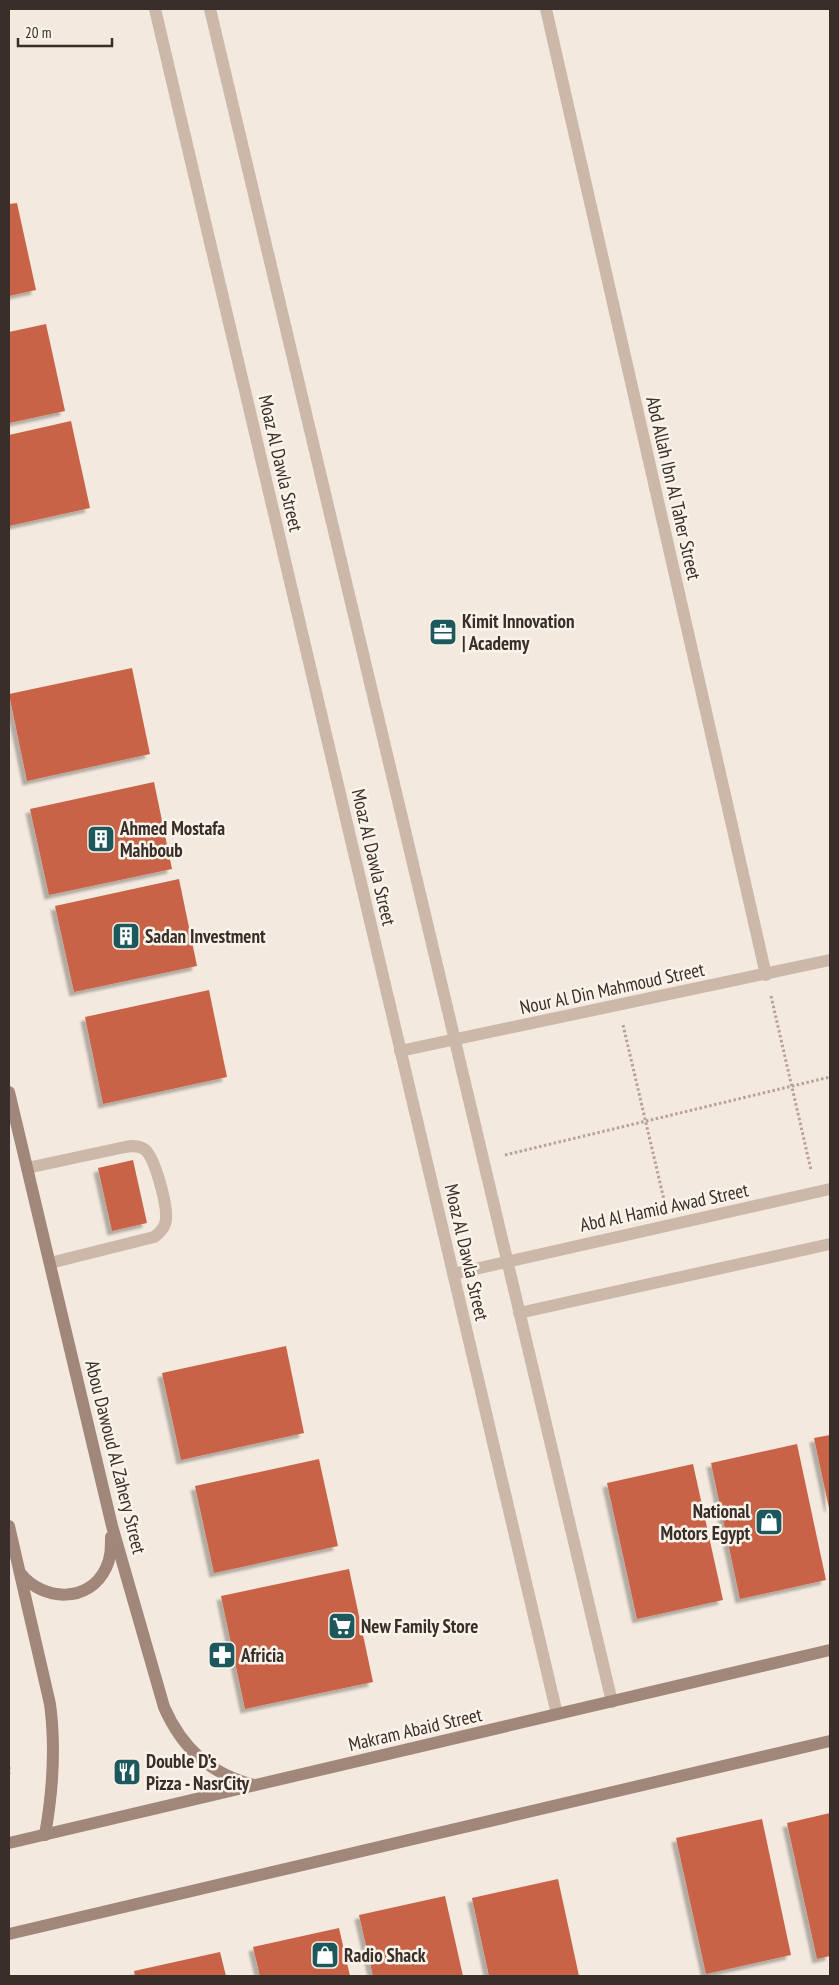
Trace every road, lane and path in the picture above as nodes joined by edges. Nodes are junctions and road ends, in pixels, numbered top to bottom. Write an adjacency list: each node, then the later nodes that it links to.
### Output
1 (155, 9): 8 (street, Moaz Al Dawla Street)
2 (210, 9): 7 (street, Moaz Al Dawla Street)
3 (546, 9): 5 (street, Abd Allah Ibn Al Taher Street)
4 (830, 960): 5 (street, Nour Al Din Mahmoud Street)
5 (766, 975): 6 (street, Nour Al Din Mahmoud Street); 10 (path)
6 (618, 1005): 7 (street, Nour Al Din Mahmoud Street); 12 (path)
7 (454, 1039): 8 (street, Nour Al Din Mahmoud Street); 13 (street, Moaz Al Dawla Street)
8 (400, 1051): 21 (street, Moaz Al Dawla Street)
9 (830, 1078): 10 (path)
10 (792, 1087): 12 (path); 16 (path)
11 (9, 1092): 14 (street, Abou Dawoud Al Zahery Street)
12 (645, 1122): 13 (path); 17 (path)
13 (483, 1161): 19 (street, Moaz Al Dawla Street)
14 (27, 1168): 20 (street, Abou Dawoud Al Zahery Street); 20 (street)
15 (830, 1189): 16 (street, Abd Al Hamid Awad Street)
16 (816, 1192): 17 (street, Abd Al Hamid Awad Street)
17 (670, 1225): 19 (street, Abd Al Hamid Awad Street)
18 (830, 1244): 22 (street)
19 (507, 1261): 21 (street, Abd Al Hamid Awad Street); 22 (street, Moaz Al Dawla Street)
20 (50, 1264): 24 (street, Abou Dawoud Al Zahery Street)
21 (453, 1274): 28 (street, Moaz Al Dawla Street)
22 (519, 1313): 27 (street, Moaz Al Dawla Street)
23 (9, 1526): 25 (street)
24 (112, 1526): 25 (street); 32 (street, Abou Dawoud Al Zahery Street)
25 (19, 1572): 33 (street)
26 (830, 1650): 27 (street, Makram Abaid Street)
27 (612, 1702): 28 (street, Makram Abaid Street)
28 (557, 1714): 32 (street, Makram Abaid Street)
29 (830, 1741): 35 (street)
30 (9, 1767): 31 (path)
31 (9, 1774)
32 (256, 1785): 33 (street, Makram Abaid Street)
33 (45, 1835): 34 (street, Makram Abaid Street)
34 (9, 1843)
35 (9, 1934)

